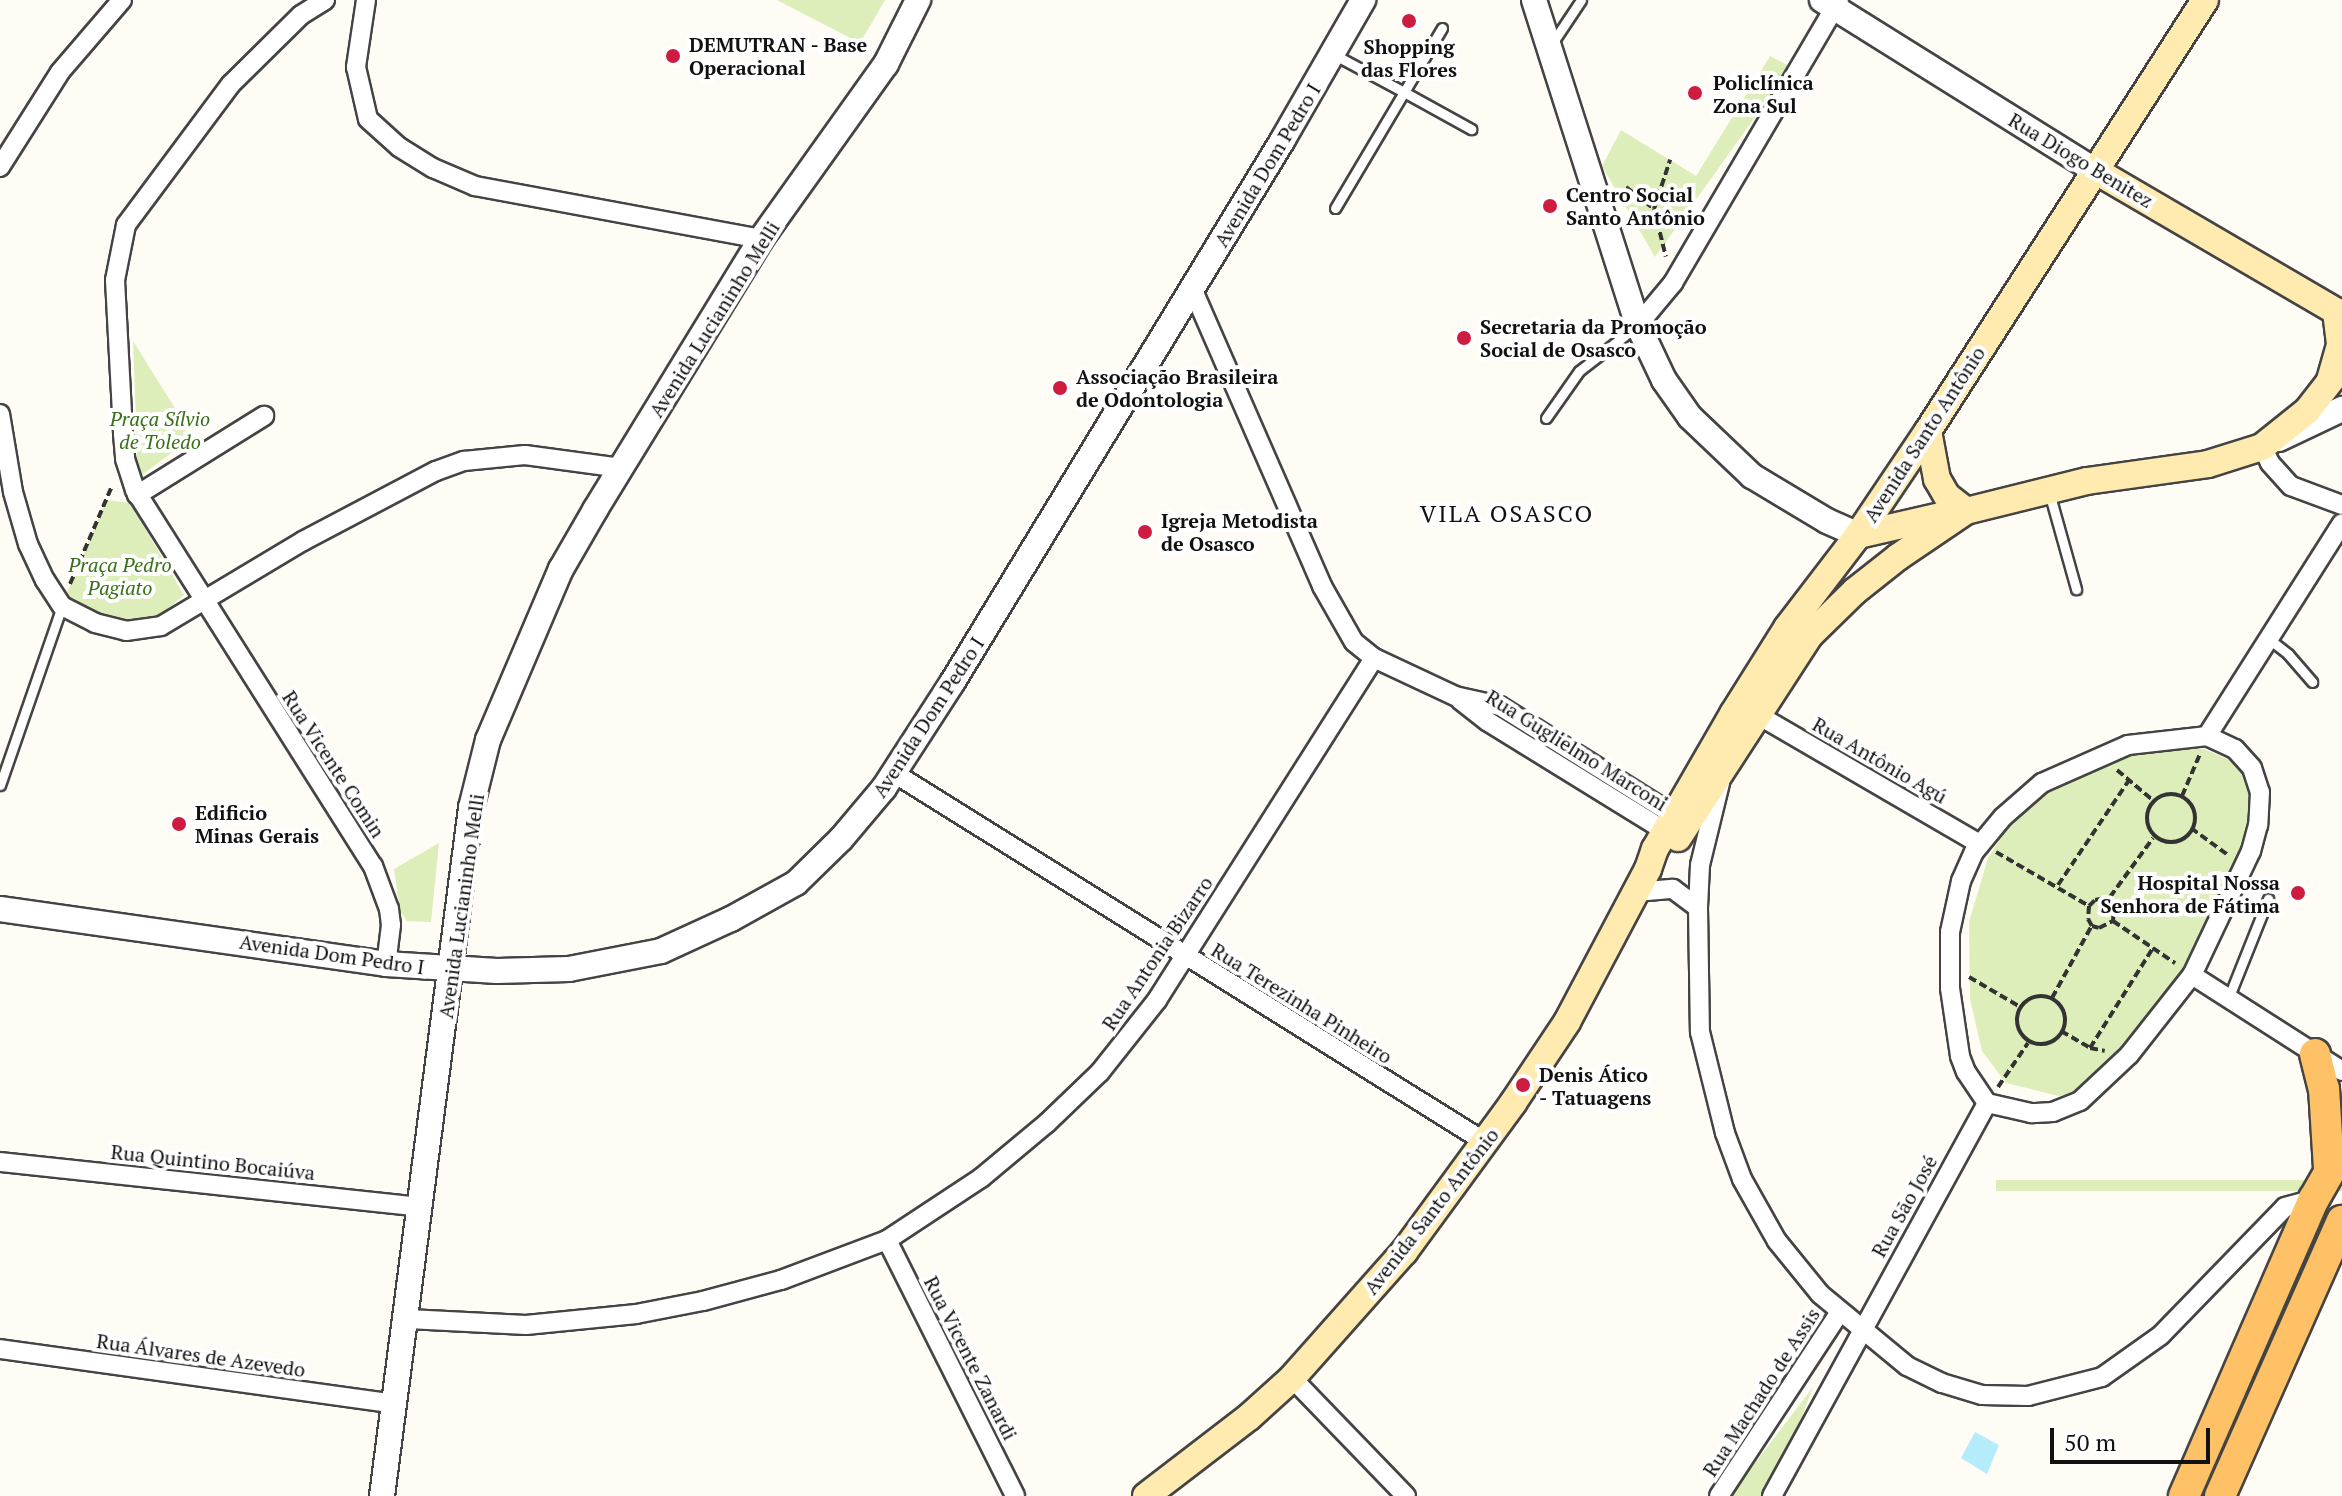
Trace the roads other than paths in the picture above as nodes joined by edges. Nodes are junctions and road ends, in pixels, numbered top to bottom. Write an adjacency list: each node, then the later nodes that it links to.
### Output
1 (122, 0): 15 (street)
2 (325, 0): 30 (street, Rua Vicente Comin)
3 (366, 0): 18 (street)
4 (918, 0): 18 (street, Avenida Lucianinho Melli)
5 (1363, 0): 12 (street, Avenida Dom Pedro I)
6 (1534, 0): 11 (street)
7 (1581, 0): 11 (lane)
8 (2205, 0): 16 (main road, Avenida Santo Antônio)
9 (1832, 3): 16 (street, Rua Diogo Benitez); 21 (street)
10 (1442, 28): 13 (lane)
11 (1549, 48): 21 (street)
12 (1333, 54): 13 (lane); 19 (street, Avenida Dom Pedro I)
13 (1404, 92): 14 (lane); 17 (lane)
14 (1471, 129)
15 (0, 167)
16 (2096, 171): 20 (main road, Rua Diogo Benitez); 26 (main road, Avenida Santo Antônio)
17 (1335, 208)
18 (761, 239): 28 (street, Avenida Lucianinho Melli)
19 (1192, 288): 39 (street, Rua Guglielmo Marconi); 44 (street, Avenida Dom Pedro I)
20 (2339, 313): 22 (main road)
21 (1638, 325): 25 (lane); 34 (street)
22 (2337, 387): 27 (main road)
23 (0, 414): 37 (street)
24 (264, 416): 30 (street)
25 (1546, 418)
26 (1928, 431): 32 (main road); 34 (main road, Avenida Santo Antônio)
27 (2262, 447): 29 (main road); 31 (street)
28 (621, 468): 36 (street); 54 (street, Avenida Lucianinho Melli)
29 (2049, 490): 32 (main road); 35 (lane)
30 (137, 495): 36 (street, Rua Vicente Comin)
31 (2342, 505)
32 (1966, 511): 34 (main road); 41 (main road, Avenida Santo Antônio)
33 (2342, 523): 38 (street)
34 (1858, 535): 46 (main road, Avenida Santo Antônio)
35 (2076, 589)
36 (203, 600): 37 (street); 53 (street, Rua Vicente Comin)
37 (62, 606): 45 (lane)
38 (2269, 639): 40 (lane); 42 (street)
39 (1374, 658): 46 (street, Rua Guglielmo Marconi); 52 (street, Rua Antonia Bizarro)
40 (2312, 682)
41 (1758, 715): 43 (main road, Avenida Santo Antônio); 47 (street, Rua Antônio Agú)
42 (2207, 736): 47 (street); 55 (street)
43 (1723, 772): 46 (main road, Avenida Santo Antônio); 50 (street)
44 (894, 773): 52 (street, Rua Terezinha Pinheiro); 54 (street, Avenida Dom Pedro I)
45 (0, 785)
46 (1676, 827): 48 (main road, Avenida Santo Antônio)
47 (1980, 844): 58 (street)
48 (1642, 881): 50 (street); 59 (main road, Avenida Santo Antônio)
49 (2268, 899): 56 (lane)
50 (1698, 908): 66 (street)
51 (0, 909): 53 (street, Avenida Dom Pedro I)
52 (1186, 957): 59 (street, Rua Terezinha Pinheiro); 65 (street, Rua Antonia Bizarro)
53 (386, 964): 54 (street, Avenida Dom Pedro I)
54 (452, 969): 63 (street, Avenida Lucianinho Melli)
55 (2192, 975): 56 (street); 58 (street)
56 (2228, 999): 57 (street)
57 (2334, 1065): 60 (main road)
58 (1987, 1103): 68 (street, Rua São José)
59 (1485, 1142): 71 (main road, Avenida Santo Antônio)
60 (2336, 1160): 62 (main road)
61 (0, 1162): 63 (street, Rua Quintino Bocaiúva)
62 (2314, 1199): 68 (street); 80 (main road)
63 (421, 1207): 67 (street, Avenida Lucianinho Melli)
64 (2342, 1221): 81 (main road)
65 (887, 1240): 67 (street, Rua Antonia Bizarro); 75 (street, Rua Vicente Zanardi)
66 (1840, 1312): 68 (street); 70 (street, Rua Machado de Assis)
67 (408, 1319): 73 (street, Avenida Lucianinho Melli)
68 (1861, 1330): 72 (street, Rua São José)
69 (0, 1349): 73 (street, Rua Álvares de Azevedo)
70 (1797, 1374): 72 (street); 78 (street, Rua Machado de Assis)
71 (1292, 1378): 76 (main road, Avenida Santo Antônio); 77 (street)
72 (1827, 1389): 79 (street, Rua São José)
73 (395, 1404): 74 (street, Avenida Lucianinho Melli)
74 (382, 1496)
75 (1015, 1496)
76 (1146, 1496)
77 (1406, 1496)
78 (1719, 1496)
79 (1772, 1496)
80 (2184, 1496)
81 (2220, 1496)

